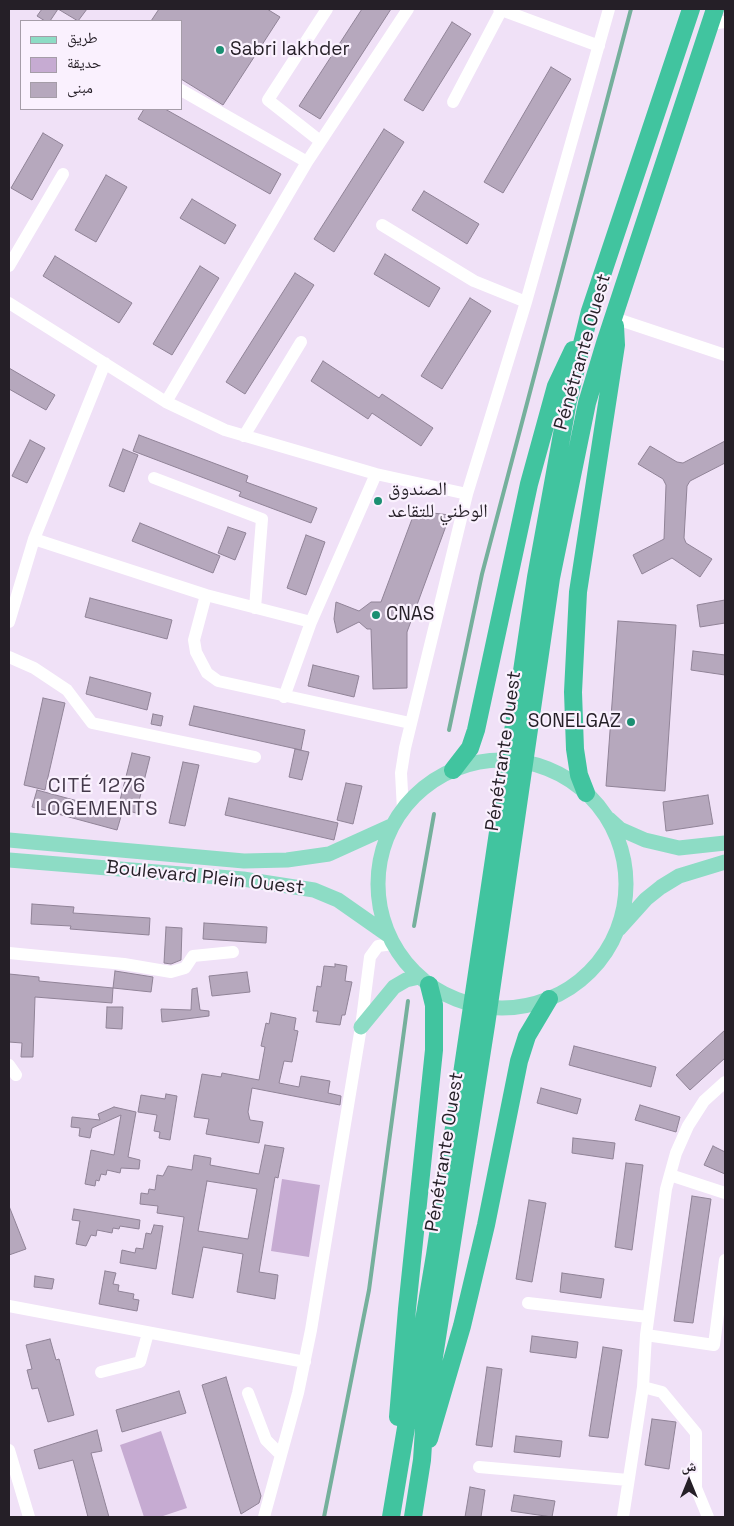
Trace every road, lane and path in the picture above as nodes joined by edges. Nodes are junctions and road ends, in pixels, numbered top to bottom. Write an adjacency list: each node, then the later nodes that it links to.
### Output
1 (327, 9): 10 (street)
2 (408, 9): 10 (street)
3 (501, 9): 7 (street); 9 (street)
4 (609, 9): 7 (street)
5 (691, 9): 17 (highway, Pénétrante Ouest)
6 (717, 18): 18 (highway, Pénétrante Ouest)
7 (600, 46): 15 (street)
8 (182, 91): 11 (street)
9 (453, 102)
10 (320, 141): 11 (street)
11 (307, 162): 22 (street)
12 (63, 174): 14 (street)
13 (382, 225): 15 (street)
14 (9, 266)
15 (526, 302): 26 (street)
16 (9, 303): 21 (street)
17 (590, 311): 35 (highway, Pénétrante Ouest); 37 (highway)
18 (614, 318): 20 (street); 35 (highway, Pénétrante Ouest); 38 (highway)
19 (301, 342): 23 (street)
20 (725, 355)
21 (105, 363): 22 (street); 27 (street)
22 (166, 402): 23 (street)
23 (244, 436): 24 (street)
24 (376, 474): 26 (street); 31 (street)
25 (154, 478): 29 (street)
26 (467, 494): 34 (street)
27 (34, 539): 28 (street); 30 (street)
28 (206, 595): 29 (street); 33 (street)
29 (255, 608): 31 (street)
30 (9, 622)
31 (311, 622): 33 (street)
32 (9, 657): 36 (street)
33 (284, 697): 34 (street)
34 (410, 723): 39 (street)
35 (518, 745): 68 (highway, Pénétrante Ouest); 69 (highway, Pénétrante Ouest)
36 (255, 757)
37 (453, 770): 38 (main road); 39 (main road)
38 (586, 793): 40 (main road)
39 (403, 810): 41 (main road)
40 (606, 817): 43 (main road); 46 (main road)
41 (393, 825): 42 (main road, Boulevard Plein Ouest); 47 (main road)
42 (9, 840)
43 (725, 843)
44 (9, 860): 47 (main road, Boulevard Plein Ouest)
45 (725, 862): 46 (main road)
46 (618, 930): 51 (main road)
47 (390, 939): 50 (main road); 52 (street)
48 (233, 952): 49 (street)
49 (9, 953)
50 (424, 981): 51 (main road); 52 (main road); 68 (highway)
51 (549, 999): 69 (highway)
52 (361, 1027): 62 (street)
53 (725, 1082): 54 (street)
54 (670, 1175): 55 (street); 59 (street)
55 (725, 1193)
56 (725, 1260): 61 (street)
57 (528, 1303): 59 (street)
58 (9, 1306): 60 (street)
59 (648, 1317): 61 (street)
60 (148, 1333): 62 (street); 63 (street)
61 (646, 1334): 64 (street)
62 (305, 1362): 67 (street)
63 (101, 1372)
64 (643, 1387): 71 (street); 77 (street)
65 (248, 1393): 67 (street)
66 (9, 1450): 72 (street)
67 (281, 1455): 73 (street)
68 (400, 1459): 74 (highway, Pénétrante Ouest)
69 (422, 1460): 75 (highway, Pénétrante Ouest)
70 (479, 1467): 71 (street)
71 (628, 1480): 76 (street)
72 (30, 1517)
73 (264, 1517)
74 (391, 1517)
75 (413, 1517)
76 (623, 1517)
77 (708, 1517)

